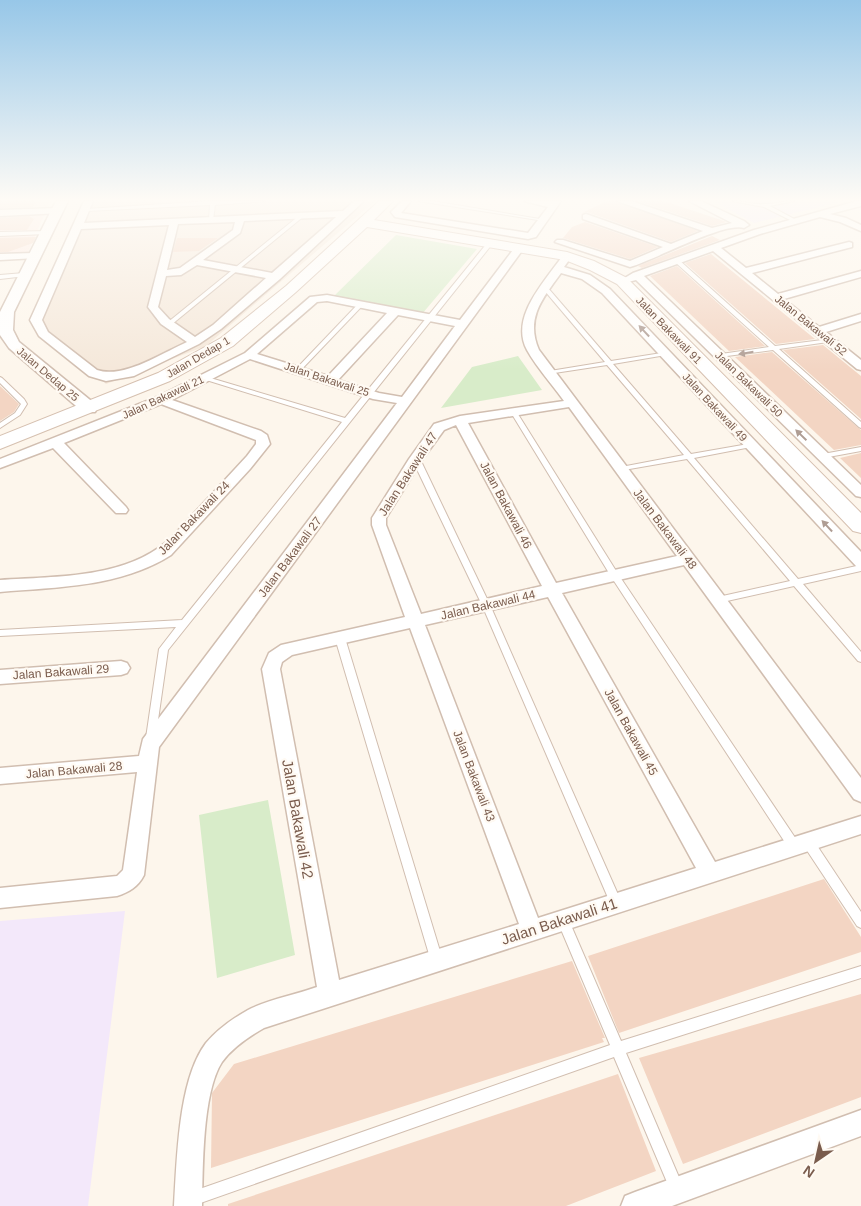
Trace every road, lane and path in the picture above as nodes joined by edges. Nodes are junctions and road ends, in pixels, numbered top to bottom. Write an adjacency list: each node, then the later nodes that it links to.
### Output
1 (33, 257): 24 (street, Jalan Dedap 25)
2 (64, 257): 41 (street)
3 (165, 257): 22 (street)
4 (202, 257): 19 (street)
5 (253, 257): 20 (lane)
6 (298, 257): 26 (street)
7 (326, 257): 57 (main road, Jalan Dedap 1)
8 (479, 257): 35 (lane)
9 (513, 257): 37 (street, Jalan Bakawali 27)
10 (561, 257): 28 (street, Jalan Bakawali 48)
11 (563, 257): 43 (street, Jalan Bakawali 49, one-way to 11)
12 (566, 257): 27 (main road, Jalan Bakawali 91)
13 (572, 257): 14 (street)
14 (647, 257)
15 (687, 257): 18 (street)
16 (726, 257): 21 (street, Jalan Bakawali 52)
17 (801, 257): 21 (street)
18 (677, 261): 27 (street); 42 (lane)
19 (196, 262): 20 (street); 22 (street)
20 (238, 270): 26 (street); 36 (lane)
21 (744, 272): 29 (street, Jalan Bakawali 52)
22 (161, 273): 36 (street)
23 (861, 274): 29 (street)
24 (24, 275): 25 (lane); 33 (street, Jalan Dedap 25)
25 (0, 276)
26 (276, 277): 41 (street)
27 (629, 278): 45 (street, Jalan Bakawali 50); 74 (main road, Jalan Bakawali 91)
28 (546, 289): 46 (lane); 49 (street, Jalan Bakawali 48)
29 (776, 298): 38 (street, Jalan Bakawali 52)
30 (309, 302): 31 (street); 44 (street, Jalan Bakawali 21)
31 (361, 304): 32 (street); 48 (lane)
32 (395, 311): 35 (street); 52 (street)
33 (3, 312): 39 (street, Jalan Dedap 25)
34 (861, 317): 38 (street)
35 (430, 318): 37 (street); 53 (lane)
36 (168, 324): 41 (street)
37 (464, 324): 55 (street, Jalan Bakawali 27)
38 (818, 331): 40 (street, Jalan Bakawali 52)
39 (3, 333): 57 (street, Jalan Dedap 25)
40 (828, 340): 42 (lane); 47 (street, Jalan Bakawali 52)
41 (195, 342)
42 (775, 348): 45 (lane, one-way to 45); 62 (lane)
43 (666, 354): 46 (lane); 65 (street, Jalan Bakawali 49)
44 (249, 355): 48 (street, Jalan Bakawali 25); 50 (street, Jalan Bakawali 21)
45 (721, 356): 68 (street, Jalan Bakawali 50, one-way to 45)
46 (608, 363): 49 (lane); 67 (lane)
47 (861, 366)
48 (298, 370): 52 (street, Jalan Bakawali 25)
49 (550, 373): 56 (street, Jalan Bakawali 48)
50 (205, 378): 54 (street, Jalan Bakawali 21); 60 (lane)
51 (0, 379): 61 (lane)
52 (331, 380): 53 (street, Jalan Bakawali 25)
53 (369, 393): 55 (street, Jalan Bakawali 25); 60 (lane)
54 (161, 400): 64 (street, Jalan Bakawali 21); 80 (street, Jalan Bakawali 24)
55 (405, 401): 92 (street, Jalan Bakawali 27)
56 (572, 403): 58 (street, Jalan Bakawali 47); 71 (street, Jalan Bakawali 48)
57 (89, 408): 63 (main road, Jalan Dedap 1)
58 (513, 410): 59 (street, Jalan Bakawali 47); 78 (lane)
59 (460, 420): 69 (street, Jalan Bakawali 47); 81 (street, Jalan Bakawali 46)
60 (346, 421): 85 (lane)
61 (0, 426)
62 (861, 426)
63 (0, 443)
64 (56, 443): 70 (street, Jalan Bakawali 21); 73 (street)
65 (750, 445): 67 (lane); 76 (street, Jalan Bakawali 49, one-way to 65)
66 (861, 449): 68 (lane)
67 (688, 456): 71 (lane); 79 (lane)
68 (823, 456): 72 (street, Jalan Bakawali 50)
69 (416, 459): 83 (lane); 84 (street, Jalan Bakawali 47)
70 (0, 464)
71 (621, 468): 75 (street, Jalan Bakawali 48)
72 (861, 493)
73 (120, 510)
74 (861, 526)
75 (688, 559): 78 (street, Jalan Bakawali 44); 82 (street, Jalan Bakawali 48)
76 (861, 562)
77 (861, 568): 79 (lane)
78 (615, 576): 81 (street, Jalan Bakawali 44); 96 (lane)
79 (796, 582): 82 (lane); 89 (lane)
80 (0, 586)
81 (552, 590): 83 (street, Jalan Bakawali 44); 97 (street, Jalan Bakawali 45)
82 (718, 600): 94 (street, Jalan Bakawali 48)
83 (486, 605): 84 (street, Jalan Bakawali 44); 99 (lane)
84 (415, 621): 87 (street, Jalan Bakawali 44); 102 (street, Jalan Bakawali 43)
85 (184, 622): 86 (lane); 92 (lane)
86 (0, 633)
87 (340, 638): 88 (street, Jalan Bakawali 44); 103 (lane)
88 (287, 650): 105 (street, Jalan Bakawali 42)
89 (861, 658)
90 (121, 668): 91 (street, Jalan Bakawali 29)
91 (0, 677)
92 (149, 754): 93 (street, Jalan Bakawali 28); 98 (street, Jalan Bakawali 27)
93 (0, 776)
94 (859, 786)
95 (861, 825): 96 (street, Jalan Bakawali 41)
96 (801, 844): 97 (street, Jalan Bakawali 41); 101 (lane)
97 (710, 873): 99 (street, Jalan Bakawali 41)
98 (0, 898)
99 (616, 903): 100 (street, Jalan Bakawali 41)
100 (563, 920): 102 (street, Jalan Bakawali 41); 106 (lane)
101 (861, 922)
102 (532, 930): 103 (street, Jalan Bakawali 41)
103 (437, 961): 105 (street, Jalan Bakawali 41)
104 (861, 972): 106 (lane)
105 (330, 995): 109 (street, Jalan Bakawali 41)
106 (618, 1049): 108 (lane); 109 (lane)
107 (861, 1123): 108 (street)
108 (677, 1190): 110 (street)
109 (188, 1203)
110 (635, 1206)

